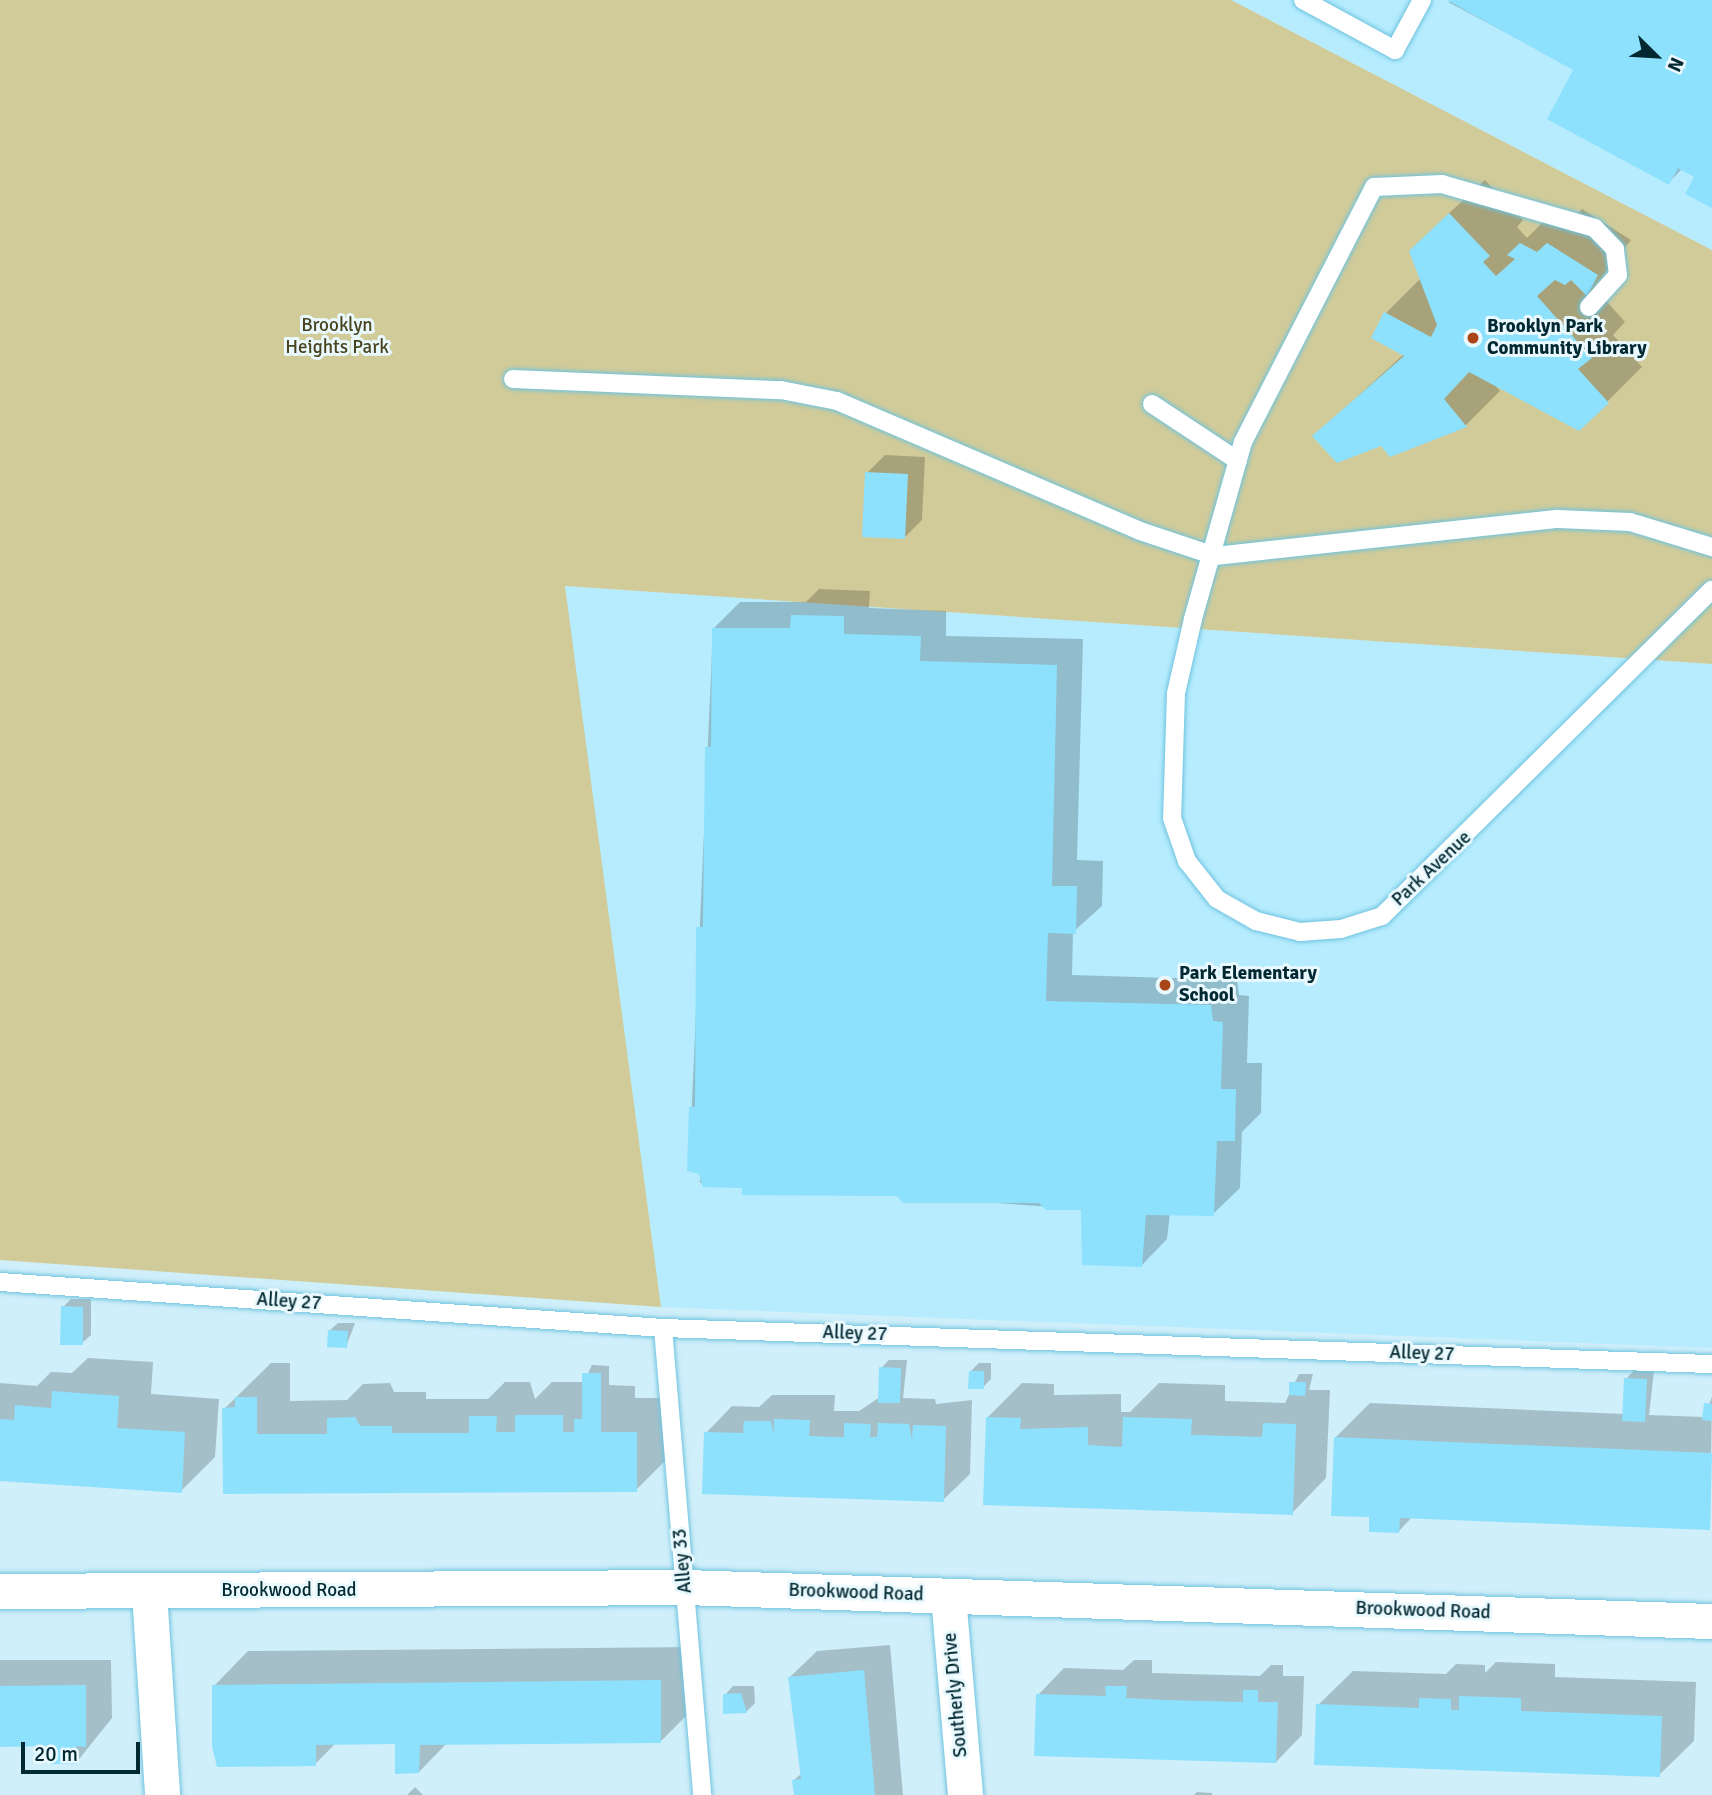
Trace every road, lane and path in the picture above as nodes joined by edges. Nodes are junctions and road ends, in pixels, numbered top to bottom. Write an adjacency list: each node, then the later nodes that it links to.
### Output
1 (1303, 0): 2 (lane)
2 (1422, 0)
3 (1589, 307): 6 (lane, Park Avenue)
4 (513, 379): 8 (lane)
5 (1152, 404): 6 (lane)
6 (1238, 461): 8 (lane, Park Avenue)
7 (1712, 547): 8 (lane)
8 (1214, 556): 9 (lane, Park Avenue)
9 (1712, 590)
10 (0, 1282): 11 (lane, Alley 27)
11 (663, 1328): 12 (lane, Alley 27); 13 (lane, Alley 33)
12 (1712, 1364)
13 (685, 1587): 15 (street, Brookwood Road); 16 (street, Brookwood Road); 19 (lane, Alley 33)
14 (0, 1591): 15 (street, Brookwood Road)
15 (149, 1592): 18 (street)
16 (948, 1596): 17 (street, Brookwood Road); 20 (street, Southerly Drive)
17 (1712, 1621)
18 (162, 1795)
19 (702, 1795)
20 (965, 1795)

